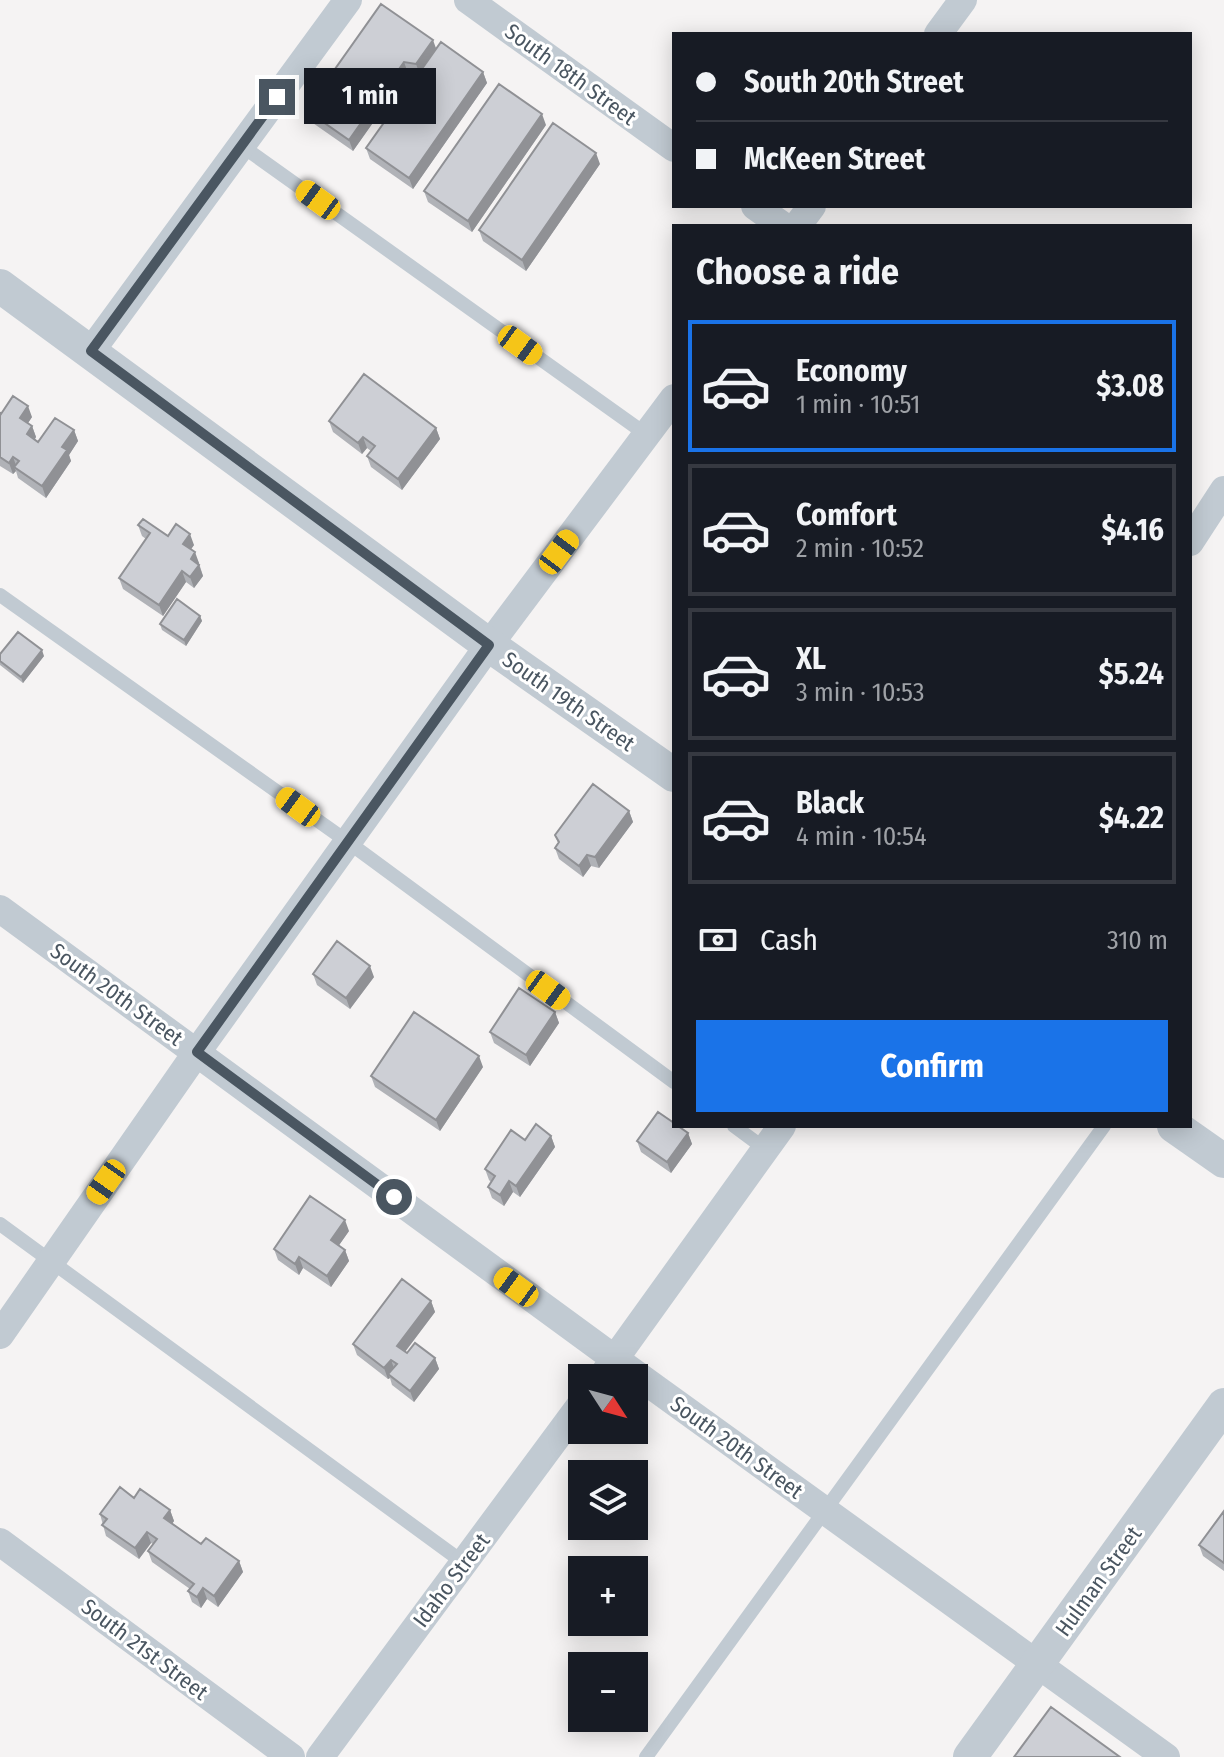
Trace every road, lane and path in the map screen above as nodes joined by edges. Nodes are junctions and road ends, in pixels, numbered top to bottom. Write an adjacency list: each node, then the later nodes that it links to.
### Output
1 (348, 0): 5 (street)
2 (468, 0): 6 (street, South 18th Street)
3 (963, 0): 4 (street)
4 (939, 32)
5 (242, 146): 10 (street); 12 (lane)
6 (672, 147)
7 (758, 208): 8 (street)
8 (780, 224)
9 (0, 286): 10 (street, South 19th Street)
10 (91, 351): 16 (street, South 19th Street)
11 (672, 401): 12 (street)
12 (647, 435): 16 (street)
13 (1224, 490): 14 (street)
14 (1194, 529)
15 (0, 595): 18 (lane)
16 (489, 645): 17 (street, South 19th Street); 18 (street)
17 (672, 774)
18 (348, 842): 20 (street); 21 (lane)
19 (0, 909): 20 (street, South 20th Street)
20 (197, 1052): 29 (street); 31 (street, South 20th Street)
21 (672, 1081)
22 (737, 1128): 26 (lane)
23 (781, 1128): 26 (street)
24 (1103, 1128): 36 (lane)
25 (1177, 1128): 27 (street)
26 (765, 1149): 32 (street)
27 (1224, 1161)
28 (0, 1224): 29 (lane)
29 (52, 1260): 30 (street); 38 (lane)
30 (0, 1335)
31 (603, 1364)
32 (611, 1364)
33 (648, 1394): 36 (street, South 20th Street)
34 (1224, 1405): 39 (street, Hulman Street)
35 (568, 1422): 38 (street, Idaho Street)
36 (825, 1511): 39 (street, South 20th Street); 42 (lane)
37 (0, 1542): 40 (street, South 21st Street)
38 (464, 1563): 41 (street, Idaho Street)
39 (1038, 1664): 43 (street, Hulman Street); 44 (street, South 20th Street)
40 (291, 1757)
41 (320, 1757)
42 (646, 1757)
43 (970, 1757)
44 (1166, 1757)

